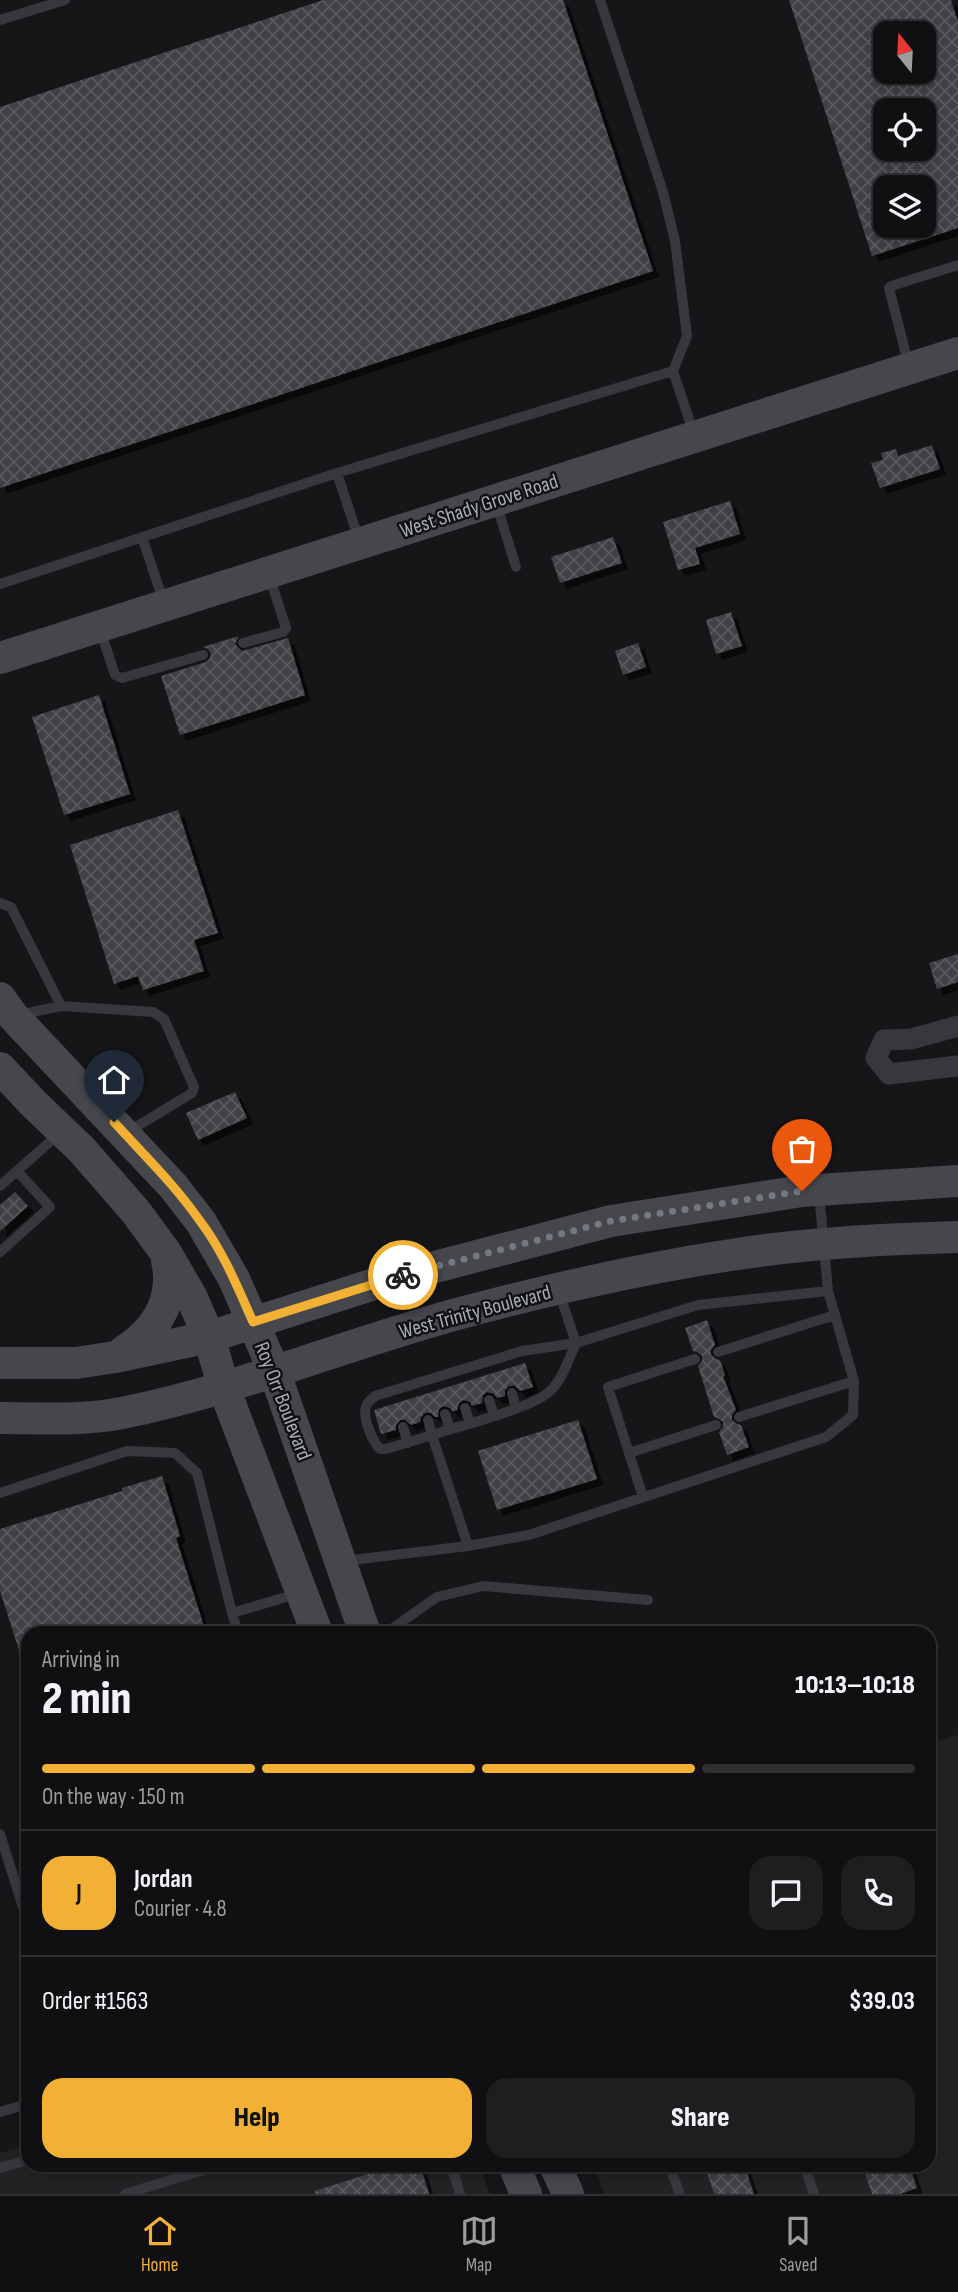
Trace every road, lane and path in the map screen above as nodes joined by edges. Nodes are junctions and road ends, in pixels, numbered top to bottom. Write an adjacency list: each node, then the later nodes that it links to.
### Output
1 (65, 0): 3 (lane)
2 (600, 0): 7 (lane)
3 (0, 20)
4 (958, 265): 6 (lane)
5 (958, 353): 6 (main road, West Shady Grove Road)
6 (910, 368): 8 (main road, West Shady Grove Road)
7 (673, 371): 8 (lane); 9 (lane)
8 (695, 437): 10 (main road, West Shady Grove Road)
9 (337, 473): 11 (lane); 12 (lane)
10 (495, 500): 12 (main road, West Shady Grove Road); 13 (lane)
11 (142, 537): 15 (lane); 16 (lane)
12 (360, 543): 14 (main road, West Shady Grove Road)
13 (516, 567)
14 (269, 573): 16 (main road, West Shady Grove Road); 18 (lane)
15 (0, 582)
16 (165, 605): 17 (main road, West Shady Grove Road)
17 (99, 626): 19 (lane); 20 (main road, West Shady Grove Road)
18 (243, 643)
19 (203, 655)
20 (0, 658)
21 (0, 903): 22 (lane)
22 (61, 1006): 23 (lane); 28 (lane)
23 (7, 1007): 28 (main road, Roy Orr Boulevard)
24 (958, 1026): 25 (street)
25 (958, 1066)
26 (0, 1068): 27 (main road)
27 (62, 1132): 29 (lane); 36 (main road)
28 (125, 1134): 40 (main road, Roy Orr Boulevard)
29 (17, 1171): 31 (lane); 35 (lane)
30 (958, 1181): 32 (main road)
31 (0, 1186)
32 (818, 1189): 34 (lane); 40 (main road)
33 (958, 1237): 34 (main road, West Trinity Boulevard)
34 (822, 1246): 37 (main road, West Trinity Boulevard); 38 (lane)
35 (0, 1252)
36 (166, 1253): 41 (main road); 44 (main road)
37 (558, 1289): 42 (lane); 51 (main road, West Trinity Boulevard)
38 (828, 1291): 39 (lane); 42 (lane)
39 (835, 1315): 43 (lane); 54 (lane)
40 (253, 1322): 41 (main road); 51 (main road, Roy Orr Boulevard)
41 (209, 1337): 44 (main road); 57 (main road)
42 (576, 1343): 45 (lane); 65 (lane)
43 (718, 1352)
44 (115, 1357): 47 (main road)
45 (500, 1357): 48 (lane); 49 (lane)
46 (695, 1359): 77 (lane)
47 (0, 1363)
48 (478, 1364): 50 (lane); 52 (lane)
49 (505, 1370)
50 (454, 1372): 53 (lane); 56 (lane)
51 (275, 1373): 57 (main road, West Trinity Boulevard); 81 (main road, Roy Orr Boulevard)
52 (482, 1377)
53 (433, 1378): 55 (lane); 59 (lane)
54 (854, 1381): 68 (lane); 79 (lane)
55 (416, 1384): 58 (lane); 61 (lane)
56 (457, 1384)
57 (224, 1388): 69 (main road, West Trinity Boulevard); 82 (main road)
58 (391, 1391): 63 (lane); 76 (lane)
59 (437, 1391)
60 (512, 1393): 65 (lane)
61 (420, 1396)
62 (489, 1400): 67 (lane)
63 (396, 1404)
64 (466, 1408): 71 (lane)
65 (516, 1408): 67 (lane)
66 (445, 1414): 74 (lane)
67 (494, 1415): 71 (lane)
68 (739, 1417)
69 (0, 1418)
70 (428, 1420): 75 (lane)
71 (470, 1423): 74 (lane)
72 (716, 1424): 77 (lane)
73 (403, 1427): 76 (lane)
74 (450, 1429): 75 (lane)
75 (432, 1435): 76 (lane); 80 (lane)
76 (408, 1443)
77 (629, 1453): 79 (lane)
78 (0, 1493): 84 (lane)
79 (643, 1497): 80 (lane)
80 (468, 1546): 81 (lane)
81 (341, 1562): 87 (main road, Roy Orr Boulevard)
82 (303, 1593): 84 (lane); 86 (main road)
83 (648, 1601): 88 (lane)
84 (232, 1614): 85 (lane)
85 (236, 1626)
86 (315, 1626)
87 (363, 1626)
88 (396, 1626)
89 (0, 1834): 90 (lane)
90 (21, 1901)
91 (21, 2106): 92 (lane)
92 (0, 2112)
93 (21, 2162): 94 (lane)
94 (0, 2168)
95 (196, 2172): 100 (lane)
96 (453, 2172): 101 (lane)
97 (538, 2172): 102 (main road)
98 (672, 2172): 103 (lane)
99 (806, 2172): 104 (lane)
100 (125, 2194)
101 (460, 2194)
102 (568, 2194)
103 (680, 2194)
104 (814, 2194)

